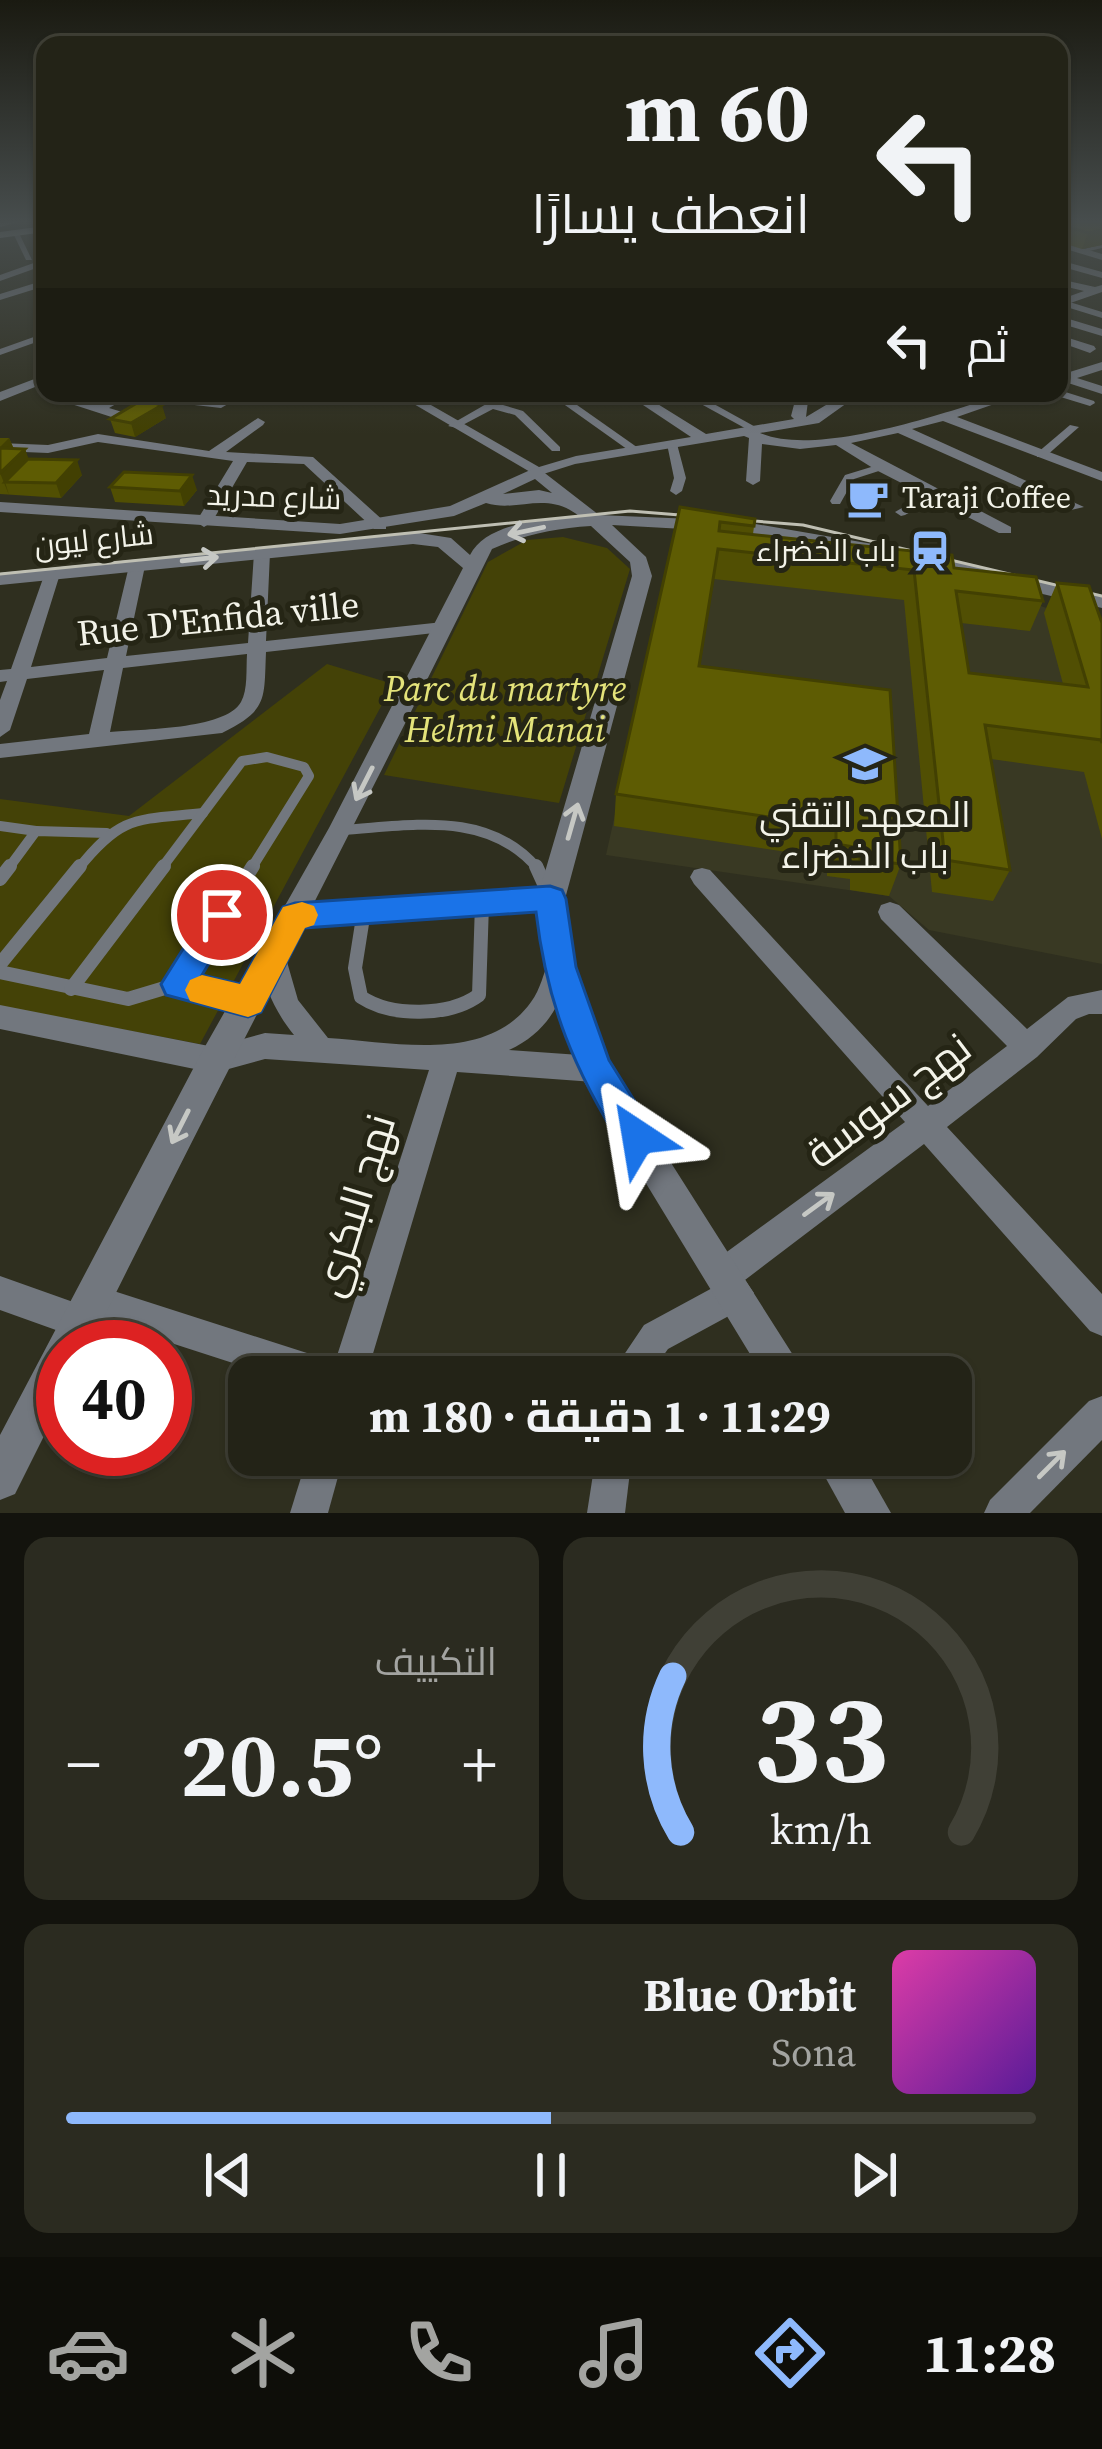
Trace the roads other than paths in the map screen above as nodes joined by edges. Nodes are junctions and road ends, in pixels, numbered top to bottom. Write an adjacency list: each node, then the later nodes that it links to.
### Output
1 (6, 295): 2 (street)
2 (36, 300)
3 (1068, 306): 4 (street)
4 (1102, 315)
5 (1068, 322): 6 (street)
6 (1102, 333)
7 (36, 339): 10 (street)
8 (1068, 341): 9 (street)
9 (1090, 349)
10 (0, 352)
11 (1076, 363): 12 (street)
12 (1097, 368): 13 (street)
13 (1068, 381)
14 (36, 383): 18 (street)
15 (1068, 385): 17 (street)
16 (1068, 389): 31 (street)
17 (1102, 390)
18 (0, 397)
19 (77, 402): 34 (street)
20 (110, 402): 34 (street)
21 (159, 402): 36 (street)
22 (210, 402): 32 (street)
23 (414, 402): 39 (street)
24 (503, 402): 33 (street)
25 (566, 402): 49 (street)
26 (645, 402): 44 (street)
27 (700, 402): 42 (street)
28 (801, 402): 37 (street)
29 (840, 402): 37 (street)
30 (991, 402): 35 (street)
31 (1090, 403)
32 (221, 404)
33 (493, 405): 39 (street); 48 (street)
34 (96, 409): 36 (street)
35 (945, 417): 41 (street); 50 (street)
36 (130, 419): 43 (street)
37 (809, 421): 42 (street); 45 (street)
38 (258, 422): 51 (street)
39 (453, 426): 53 (street)
40 (1074, 428): 50 (street)
41 (899, 429): 45 (street); 61 (street)
42 (752, 434): 44 (street); 45 (street); 56 (street)
43 (98, 437): 47 (street); 51 (street)
44 (704, 439): 46 (street)
45 (841, 439): 54 (street)
46 (672, 444): 49 (street); 57 (street)
47 (0, 447)
48 (556, 449)
49 (635, 450): 53 (street)
50 (1041, 455): 55 (street)
51 (212, 456): 52 (street)
52 (241, 459): 65 (street); 66 (street)
53 (525, 465): 62 (street, شارع مدريد); 64 (street)
54 (881, 467): 58 (street); 59 (street)
55 (1101, 476)
56 (752, 481)
57 (676, 491)
58 (934, 494): 63 (street); 67 (street)
59 (836, 501)
60 (0, 507): 65 (street, شارع مدريد)
61 (1076, 507)
62 (454, 512): 64 (street); 66 (street, شارع مدريد)
63 (901, 512)
64 (586, 514): 69 (street, one-way to 69); 73 (street); 88 (street, one-way to 64)
65 (204, 522): 66 (street, شارع مدريد)
66 (380, 526)
67 (1005, 530)
68 (262, 553): 69 (street, شارع ليون); 70 (street, شارع ليون, one-way to 68); 75 (street)
69 (470, 565): 74 (street)
70 (137, 566): 71 (street, شارع ليون); 76 (street)
71 (52, 574): 72 (street, شارع ليون); 77 (street)
72 (0, 579)
73 (1102, 602)
74 (443, 627): 75 (street, Rue D'Enfida ville); 83 (street, one-way to 83)
75 (257, 647): 76 (street, Rue D'Enfida ville); 79 (street)
76 (115, 663): 77 (street, Rue D'Enfida ville); 79 (street)
77 (9, 675): 78 (street)
78 (0, 730)
79 (98, 739): 80 (street)
80 (0, 751)
81 (203, 813): 85 (lane); 96 (lane); 97 (lane)
82 (0, 826): 84 (lane)
83 (341, 830): 88 (lane); 92 (street)
84 (36, 831): 85 (lane); 87 (lane)
85 (107, 832): 95 (lane)
86 (703, 877): 106 (street)
87 (0, 879)
88 (550, 899): 89 (lane); 94 (street)
89 (482, 904): 90 (lane); 90 (lane)
90 (364, 911): 92 (lane)
91 (890, 912): 102 (street)
92 (295, 916): 93 (street)
93 (274, 956): 98 (street); 101 (street)
94 (559, 967): 103 (street); 105 (street)
95 (0, 968): 97 (lane)
96 (178, 984): 97 (lane); 98 (lane)
97 (71, 989)
98 (248, 1001): 104 (street)
99 (1102, 1002): 102 (street, نهج سوسة)
100 (0, 1017): 104 (street)
101 (319, 1047): 103 (street); 104 (street)
102 (1027, 1048): 106 (street, نهج سوسة)
103 (446, 1059): 105 (street); 113 (street, نهج البكري)
104 (214, 1060): 111 (street, one-way to 111)
105 (594, 1069): 107 (street)
106 (925, 1126): 107 (street, نهج سوسة, one-way to 106); 109 (street)
107 (731, 1284): 114 (street, نهج سوسة); 115 (street)
108 (0, 1293): 110 (street)
109 (1102, 1319)
110 (54, 1320)
111 (82, 1320)
112 (192, 1352): 116 (street)
113 (354, 1356)
114 (642, 1356)
115 (774, 1356)
116 (228, 1359)
117 (36, 1409): 122 (street)
118 (1102, 1414): 126 (street, one-way to 118)
119 (320, 1476): 123 (street)
120 (611, 1476): 124 (street)
121 (847, 1476): 125 (street)
122 (0, 1479)
123 (309, 1513)
124 (606, 1513)
125 (869, 1513)
126 (1003, 1513)

